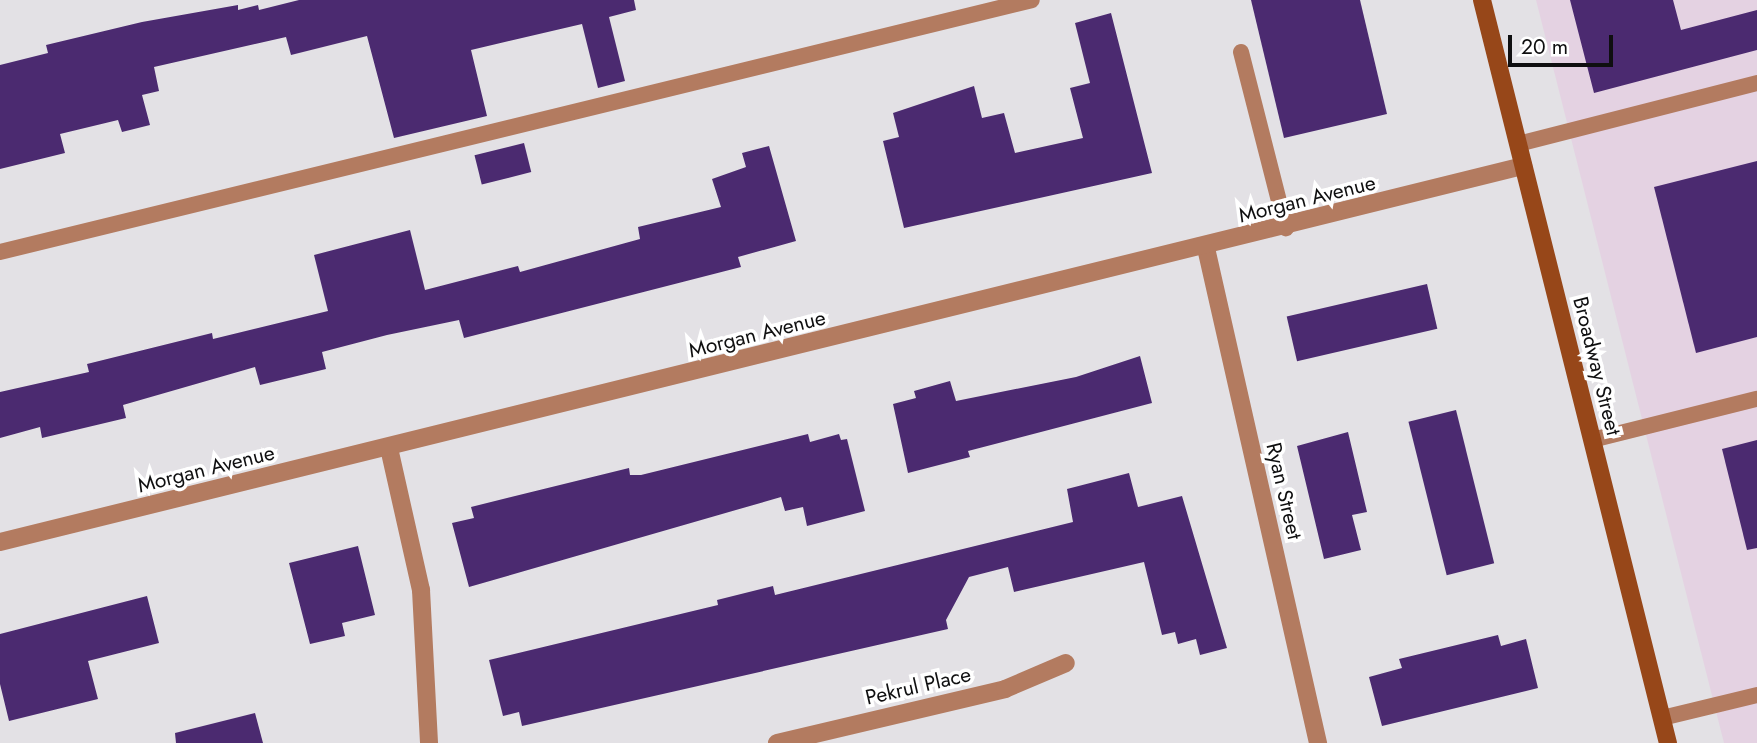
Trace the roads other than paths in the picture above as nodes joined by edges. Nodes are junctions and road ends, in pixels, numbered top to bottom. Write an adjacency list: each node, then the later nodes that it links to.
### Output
1 (1032, 0): 9 (lane)
2 (1482, 0): 5 (main road, Broadway Street)
3 (1241, 52): 7 (lane)
4 (1757, 83): 5 (lane)
5 (1518, 144): 6 (main road, Broadway Street)
6 (1523, 166): 7 (street, Morgan Avenue); 11 (main road, Broadway Street)
7 (1286, 228): 8 (street, Morgan Avenue)
8 (1206, 248): 12 (street, Morgan Avenue); 19 (street, Ryan Street)
9 (0, 252)
10 (1757, 399): 11 (lane)
11 (1592, 440): 16 (main road, Broadway Street)
12 (389, 448): 13 (street, Morgan Avenue); 17 (street)
13 (0, 542)
14 (1066, 663): 18 (street, Pekrul Place)
15 (1757, 695): 16 (lane)
16 (1662, 718): 20 (main road, Broadway Street)
17 (429, 743)
18 (776, 743)
19 (1318, 743)
20 (1668, 743)

